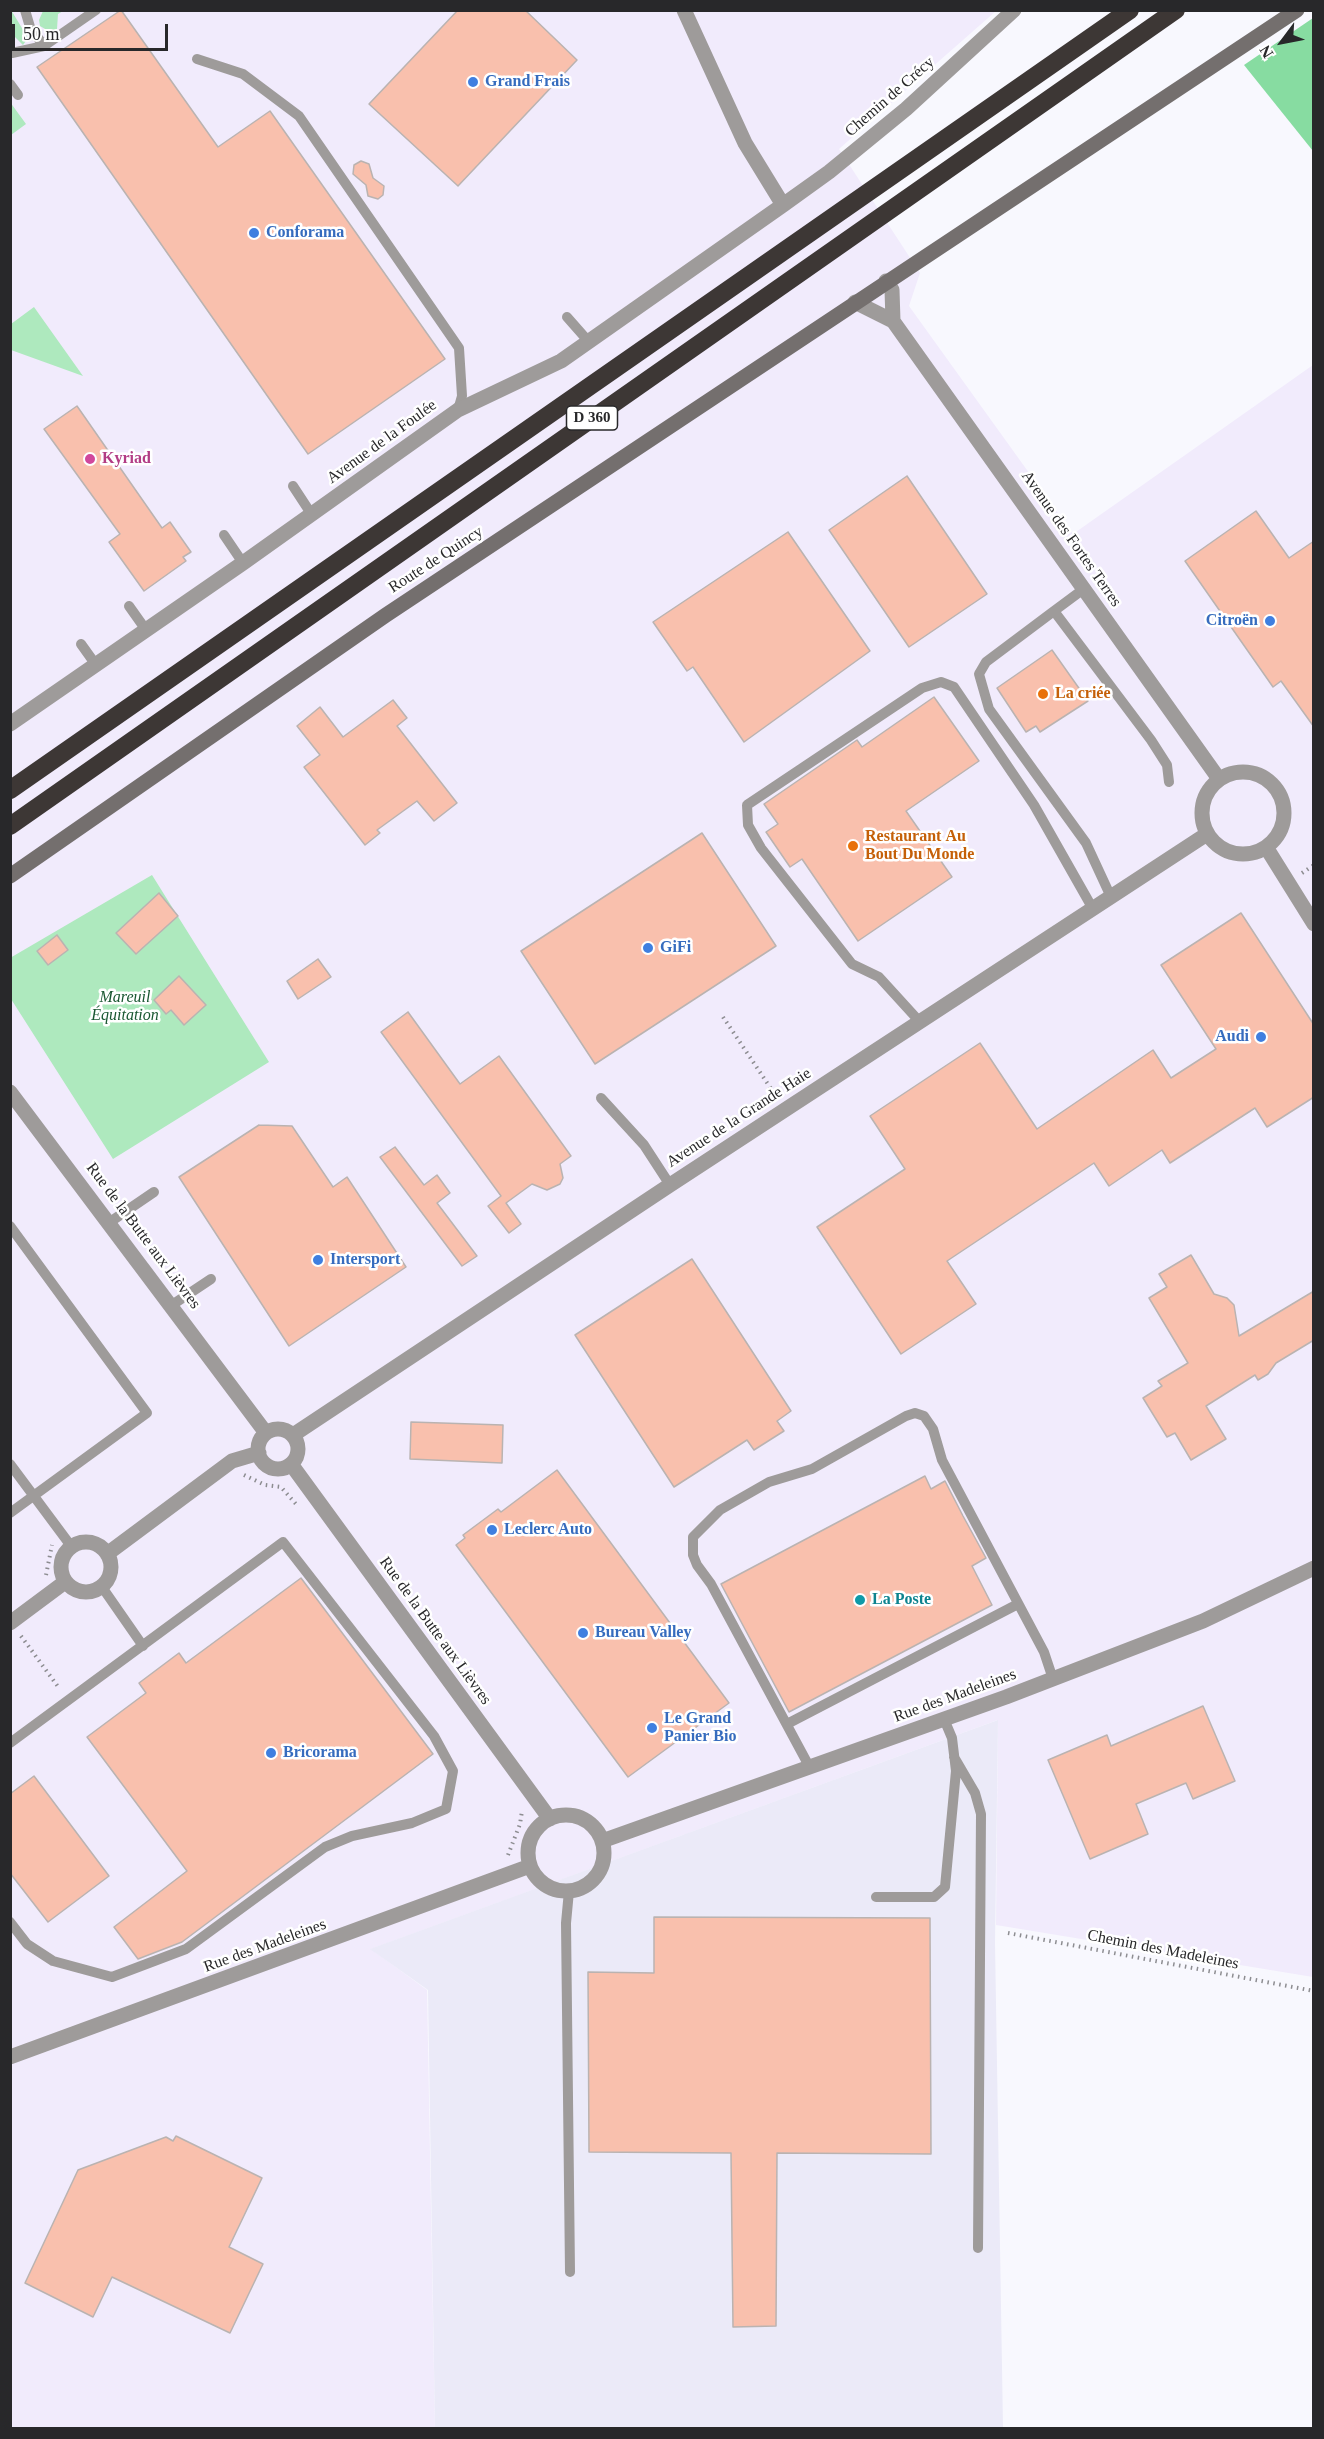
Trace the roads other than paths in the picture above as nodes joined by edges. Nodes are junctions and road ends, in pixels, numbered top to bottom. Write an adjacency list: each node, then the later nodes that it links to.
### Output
1 (26, 10): 8 (lane)
2 (96, 10): 8 (lane)
3 (684, 10): 13 (street)
4 (1014, 10): 13 (street, Chemin de Crécy)
5 (1130, 10): 33 (highway, D 360)
6 (1176, 10): 34 (highway, D 360)
7 (1297, 10): 14 (street, Route de Quincy)
8 (44, 46): 9 (lane)
9 (11, 53)
10 (197, 59): 19 (lane)
11 (10, 84): 12 (lane)
12 (18, 95)
13 (783, 205): 18 (street, Avenue de la Foulée)
14 (886, 281): 15 (street, Route de Quincy); 17 (street)
15 (855, 302): 17 (street, Avenue des Fortes Terres); 37 (street, Route de Quincy)
16 (567, 317): 18 (lane)
17 (893, 321): 24 (street, Avenue des Fortes Terres)
18 (589, 342): 19 (street, Avenue de la Foulée)
19 (458, 410): 21 (street, Avenue de la Foulée)
20 (293, 486): 21 (lane)
21 (312, 515): 23 (street, Avenue de la Foulée)
22 (224, 535): 23 (lane)
23 (243, 563): 27 (street, Avenue de la Foulée)
24 (1085, 588): 26 (lane); 31 (street, Avenue des Fortes Terres)
25 (129, 606): 27 (lane)
26 (1054, 611): 32 (lane); 38 (lane)
27 (146, 630): 29 (street, Avenue de la Foulée)
28 (81, 644): 29 (lane)
29 (96, 665): 30 (street, Avenue de la Foulée)
30 (10, 724)
31 (1219, 779): 35 (street); 36 (street)
32 (1169, 782)
33 (10, 790)
34 (10, 826)
35 (1207, 834): 36 (street); 38 (street, Avenue de la Grande Haie)
36 (1266, 847): 40 (street)
37 (10, 876)
38 (1111, 897): 39 (street, Avenue de la Grande Haie)
39 (1093, 909): 41 (street, Avenue de la Grande Haie); 41 (lane)
40 (1314, 924)
41 (920, 1022): 44 (street, Avenue de la Grande Haie)
42 (10, 1092): 46 (street, Rue de la Butte aux Lièvres)
43 (601, 1098): 44 (lane)
44 (670, 1185): 51 (street, Avenue de la Grande Haie)
45 (154, 1192): 46 (lane)
46 (110, 1222): 49 (street, Rue de la Butte aux Lièvres)
47 (10, 1226): 55 (lane)
48 (211, 1279): 49 (lane)
49 (171, 1305): 50 (street, Rue de la Butte aux Lièvres)
50 (266, 1432): 51 (street); 52 (street)
51 (293, 1436): 54 (street)
52 (259, 1453): 54 (street); 58 (street)
53 (10, 1464): 55 (lane)
54 (291, 1464): 71 (street, Rue de la Butte aux Lièvres)
55 (34, 1496): 56 (lane); 57 (lane)
56 (10, 1513)
57 (71, 1546): 58 (street); 60 (street)
58 (107, 1554): 61 (street)
59 (1314, 1569): 65 (street, Rue des Madeleines)
60 (65, 1582): 61 (street); 63 (street)
61 (102, 1587): 64 (lane)
62 (1018, 1604): 65 (lane); 67 (lane); 67 (lane)
63 (11, 1622)
64 (143, 1646): 68 (lane); 76 (lane)
65 (1053, 1679): 66 (street, Rue des Madeleines)
66 (944, 1719): 69 (lane); 70 (street, Rue des Madeleines)
67 (787, 1724): 70 (lane)
68 (10, 1743)
69 (954, 1757): 75 (lane); 78 (lane)
70 (809, 1766): 72 (street, Rue des Madeleines)
71 (550, 1819): 72 (street); 73 (street)
72 (602, 1841): 74 (street)
73 (530, 1866): 74 (street); 77 (street, Rue des Madeleines)
74 (569, 1891): 79 (lane)
75 (876, 1898)
76 (10, 1922)
77 (10, 2057)
78 (978, 2248)
79 (570, 2272)

